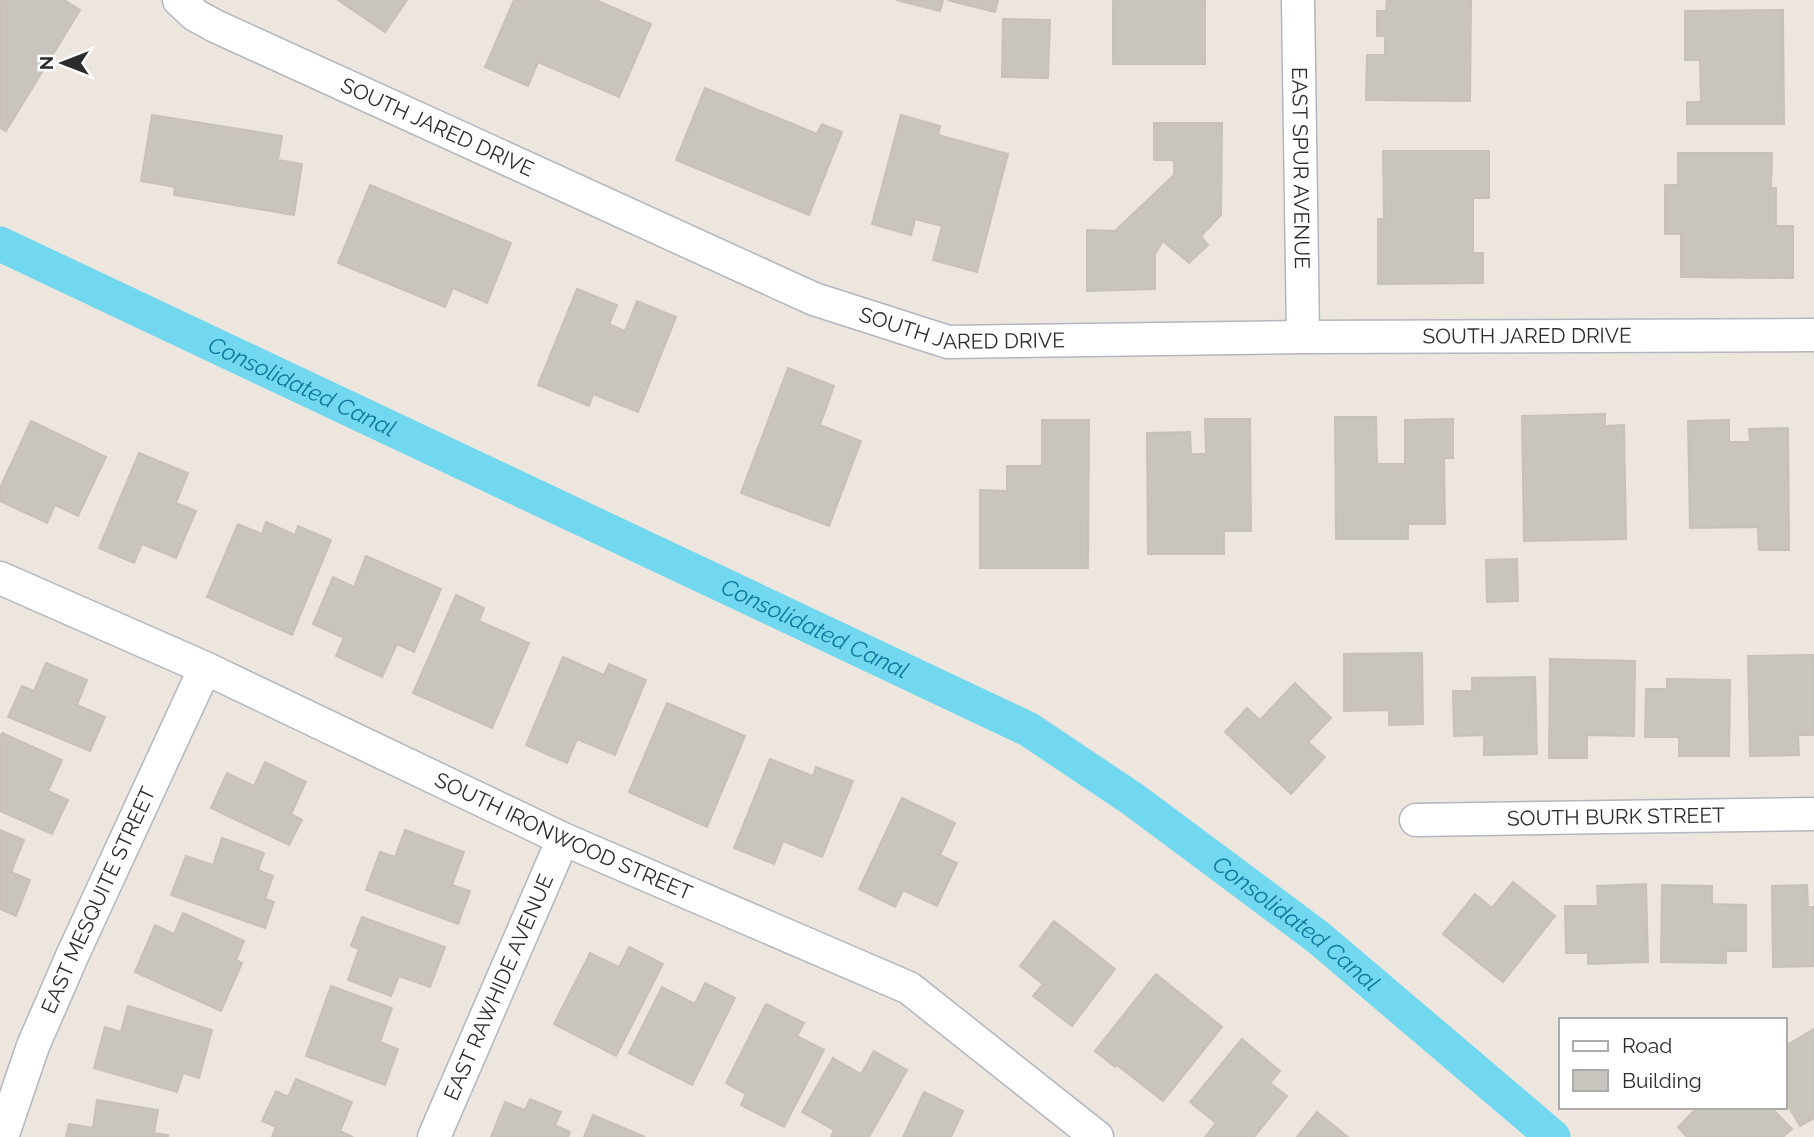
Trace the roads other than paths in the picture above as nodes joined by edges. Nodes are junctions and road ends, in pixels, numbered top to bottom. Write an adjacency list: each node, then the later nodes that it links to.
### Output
1 (179, 0): 4 (street, SOUTH JARED DRIVE)
2 (1298, 0): 4 (street, EAST SPUR AVENUE)
3 (1814, 335): 4 (street, SOUTH JARED DRIVE)
4 (1303, 337)
5 (0, 578): 6 (street, SOUTH IRONWOOD STREET)
6 (205, 668): 9 (street, SOUTH IRONWOOD STREET); 10 (street, EAST MESQUITE STREET)
7 (1814, 814): 8 (street, SOUTH BURK STREET)
8 (1416, 820)
9 (563, 839): 11 (street, EAST RAWHIDE AVENUE); 12 (street, SOUTH IRONWOOD STREET)
10 (2, 1137)
11 (434, 1137)
12 (1097, 1137)

